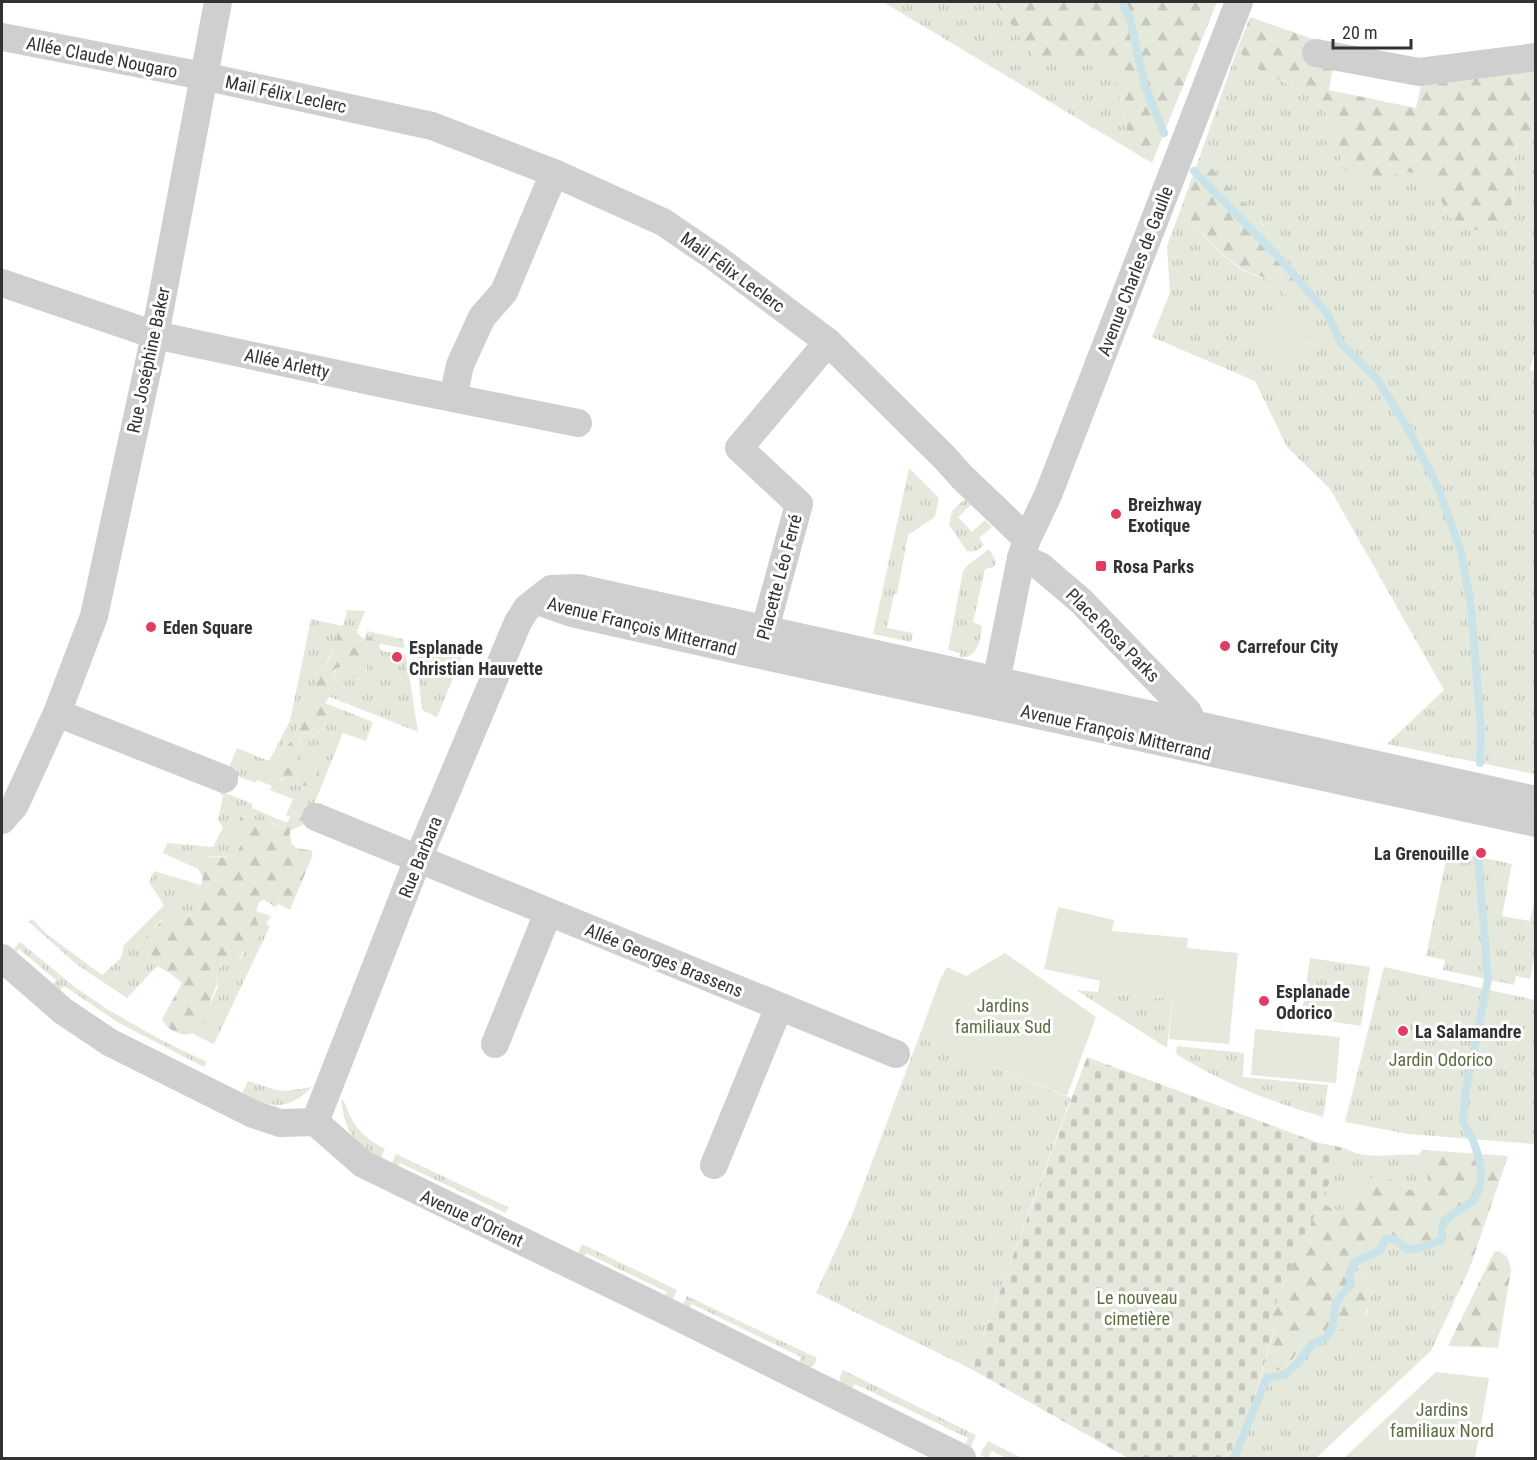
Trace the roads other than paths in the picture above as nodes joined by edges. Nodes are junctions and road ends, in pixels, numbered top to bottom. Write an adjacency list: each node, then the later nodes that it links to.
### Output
1 (218, 2): 6 (street, Rue Joséphine Baker)
2 (1239, 2): 13 (street, Avenue Charles de Gaulle)
3 (2, 37): 6 (street, Allée Claude Nougaro)
4 (1316, 53): 5 (street)
5 (1536, 57)
6 (203, 76): 7 (street, Mail Félix Leclerc); 9 (street, Rue Joséphine Baker)
7 (554, 173): 10 (street, Mail Félix Leclerc); 11 (street)
8 (2, 283): 9 (street, Allée Arletty)
9 (155, 335): 11 (street, Allée Arletty); 17 (street, Rue Joséphine Baker)
10 (828, 342): 13 (street, Mail Félix Leclerc); 15 (street, Placette Léo Ferré)
11 (453, 398): 12 (street, Allée Arletty)
12 (578, 423)
13 (1024, 549): 16 (street); 18 (street, Place Rosa Parks)
14 (538, 601): 15 (street, Avenue François Mitterrand); 25 (street, Rue Barbara)
15 (761, 642): 16 (street, Avenue François Mitterrand)
16 (1000, 694): 18 (street, Avenue François Mitterrand); 19 (street, Avenue François Mitterrand)
17 (57, 713): 20 (street); 23 (street, Rue Joséphine Baker)
18 (1193, 724): 19 (street, Place Rosa Parks); 21 (street, Avenue François Mitterrand)
19 (1203, 751): 24 (street, Avenue François Mitterrand)
20 (224, 778)
21 (1536, 800)
22 (316, 817): 25 (street, Allée Georges Brassens)
23 (2, 820)
24 (1536, 823)
25 (418, 859): 26 (street, Allée Georges Brassens); 31 (street, Rue Barbara)
26 (548, 913): 28 (street, Allée Georges Brassens); 29 (street)
27 (2, 958): 31 (street)
28 (779, 1007): 30 (street, Allée Georges Brassens); 32 (street)
29 (495, 1044)
30 (897, 1054)
31 (315, 1122): 33 (street, Avenue d'Orient)
32 (714, 1165)
33 (962, 1458)

